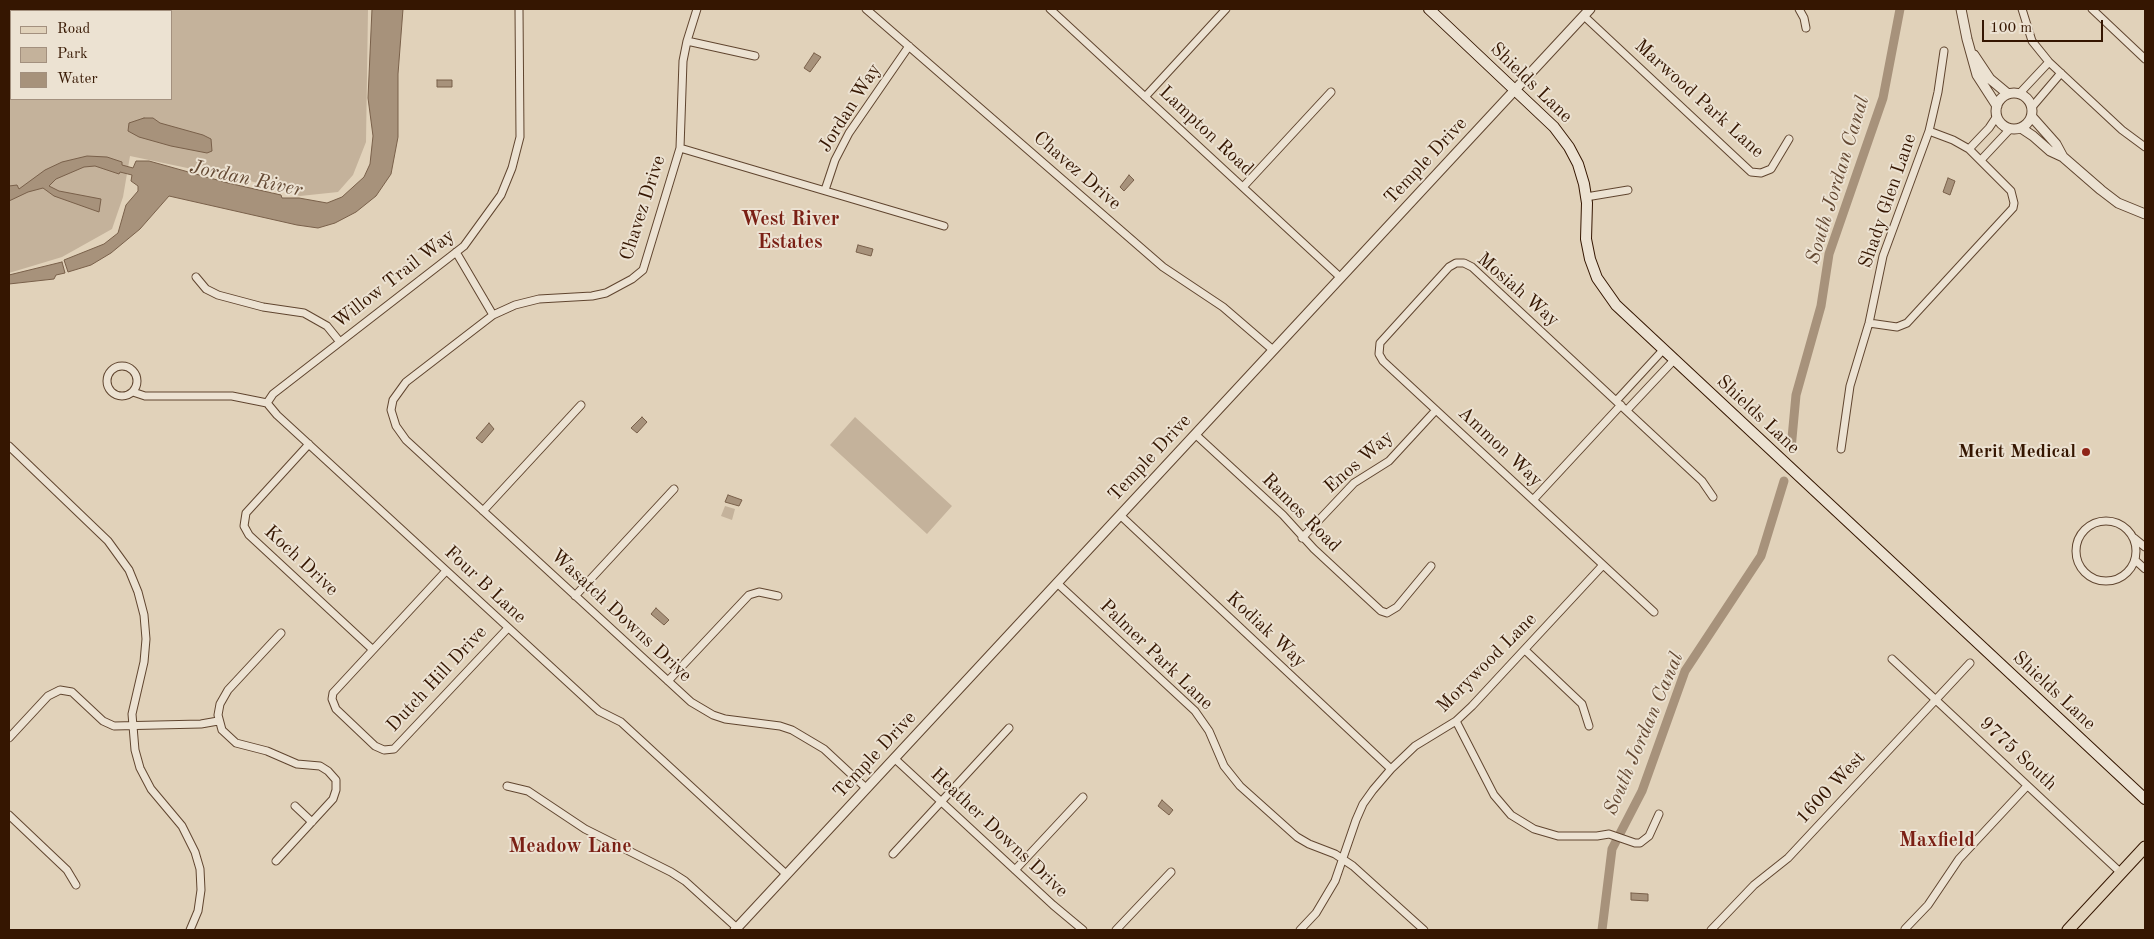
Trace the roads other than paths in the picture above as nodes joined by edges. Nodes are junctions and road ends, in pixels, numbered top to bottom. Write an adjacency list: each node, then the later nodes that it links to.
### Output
1 (519, 9): 45 (street, Willow Trail Way)
2 (697, 9): 13 (street, Chavez Drive)
3 (866, 9): 14 (street, Chavez Drive)
4 (1050, 9): 25 (street, Lampton Road)
5 (1226, 9): 25 (street)
6 (1429, 9): 21 (main road, Shields Lane)
7 (1799, 9): 12 (street)
8 (1962, 9): 15 (street)
9 (2022, 9): 19 (street)
10 (2092, 9): 18 (street)
11 (1587, 12): 21 (street, Temple Drive); 33 (street, Marwood Park Lane)
12 (1806, 28)
13 (687, 41): 17 (street); 35 (street, Chavez Drive)
14 (909, 46): 40 (street, Jordan Way); 51 (street, Chavez Drive)
15 (1969, 47): 23 (street); 26 (street)
16 (1944, 51): 32 (street, Shady Glen Lane)
17 (755, 56)
18 (2145, 59)
19 (2049, 62): 20 (street); 24 (street)
20 (2061, 73): 27 (street); 34 (street)
21 (1514, 90): 42 (main road, Shields Lane); 47 (street, Temple Drive)
22 (1331, 92): 39 (street)
23 (2008, 94): 24 (street); 26 (street)
24 (2019, 94): 27 (street)
25 (1145, 96): 39 (street, Lampton Road)
26 (1997, 106): 28 (street)
27 (2032, 107): 29 (street)
28 (1997, 116): 31 (street); 36 (street)
29 (2032, 117): 30 (street); 37 (street)
30 (2021, 128): 31 (street); 37 (street)
31 (2010, 129): 38 (street)
32 (1929, 131): 36 (street); 49 (street, Shady Glen Lane)
33 (1789, 139)
34 (2145, 147)
35 (680, 148): 40 (street); 48 (street, Chavez Drive)
36 (1969, 149): 38 (street)
37 (2064, 157): 43 (street)
38 (1981, 160): 49 (street)
39 (1243, 187): 47 (street, Lampton Road)
40 (824, 190): 44 (street)
41 (1628, 190): 42 (street)
42 (1586, 197): 53 (main road, Shields Lane)
43 (2145, 214)
44 (944, 226)
45 (456, 252): 48 (street); 50 (street, Willow Trail Way)
46 (196, 277): 50 (street)
47 (1340, 277): 51 (street, Temple Drive)
48 (493, 315): 59 (street, Chavez Drive)
49 (1869, 323): 64 (street, Shady Glen Lane)
50 (340, 342): 56 (street, Willow Trail Way)
51 (1273, 350): 61 (street, Temple Drive)
52 (1378, 350): 58 (street, Mosiah Way); 60 (street, Ammon Way)
53 (1663, 350): 54 (main road, Shields Lane); 58 (street)
54 (1674, 360): 58 (street); 102 (main road, Shields Lane)
55 (133, 392): 55 (street); 56 (street)
56 (267, 403): 62 (street, Four B Lane)
57 (581, 405): 68 (street)
58 (1621, 406): 66 (street); 67 (street)
59 (391, 410): 68 (street, Wasatch Downs Drive)
60 (1436, 410): 67 (street, Ammon Way); 70 (street, Enos Way)
61 (1195, 434): 69 (street, Temple Drive); 70 (street, Rames Road)
62 (309, 444): 77 (street, Four B Lane); 84 (street, Koch Drive)
63 (9, 446): 93 (street)
64 (1841, 449)
65 (674, 489): 79 (street)
66 (1713, 497)
67 (1533, 500): 74 (street, Ammon Way)
68 (483, 511): 79 (street, Wasatch Downs Drive)
69 (1120, 515): 78 (street, Temple Drive); 97 (street, Kodiak Way)
70 (1302, 538): 75 (street, Rames Road)
71 (2134, 538): 72 (street); 73 (street); 73 (street)
72 (2145, 548)
73 (2136, 560): 76 (street)
74 (1603, 565): 81 (street, Ammon Way); 85 (street, Morywood Lane)
75 (1431, 566)
76 (2145, 569)
77 (446, 571): 82 (street, Four B Lane); 84 (street)
78 (1057, 583): 96 (street, Temple Drive); 110 (street, Palmer Park Lane)
79 (575, 596): 88 (street, Wasatch Downs Drive)
80 (778, 596): 88 (street)
81 (1654, 612)
82 (508, 628): 84 (street, Dutch Hill Drive); 115 (street, Four B Lane)
83 (281, 633): 90 (street)
84 (372, 649)
85 (1524, 650): 91 (street, Morywood Lane); 92 (street)
86 (1892, 660): 89 (street, 9775 South)
87 (1970, 662): 89 (street, 1600 West)
88 (668, 681): 100 (street, Wasatch Downs Drive)
89 (1935, 700): 99 (street, 9775 South); 124 (street, 1600 West)
90 (218, 721): 93 (street); 107 (street)
91 (1456, 721): 97 (street, Morywood Lane); 105 (street)
92 (1589, 726)
93 (132, 727): 95 (street); 119 (street)
94 (1009, 728): 103 (street)
95 (9, 738)
96 (894, 758): 100 (street, Temple Drive); 103 (street, Heather Downs Drive)
97 (1391, 768): 110 (street, Morywood Lane)
98 (507, 786): 117 (street)
99 (2028, 786): 114 (street, 9775 South); 118 (street)
100 (866, 788): 115 (street, Temple Drive)
101 (1083, 797): 112 (street)
102 (2145, 798)
103 (941, 801): 109 (street); 112 (street, Heather Downs Drive)
104 (294, 806): 107 (street)
105 (1659, 814)
106 (9, 815): 116 (street)
107 (312, 822): 111 (street)
108 (2145, 847): 114 (main road)
109 (893, 854)
110 (1344, 859): 122 (street, Morywood Lane); 123 (street, Palmer Park Lane)
111 (276, 861)
112 (1016, 870): 120 (street, Heather Downs Drive)
113 (1171, 872): 121 (street)
114 (2121, 873): 125 (main road)
115 (786, 874): 117 (street, Temple Drive)
116 (76, 885)
117 (736, 929)
118 (1905, 929)
119 (190, 930)
120 (1082, 930)
121 (1116, 930)
122 (1300, 930)
123 (1424, 930)
124 (1711, 930)
125 (2068, 930)

